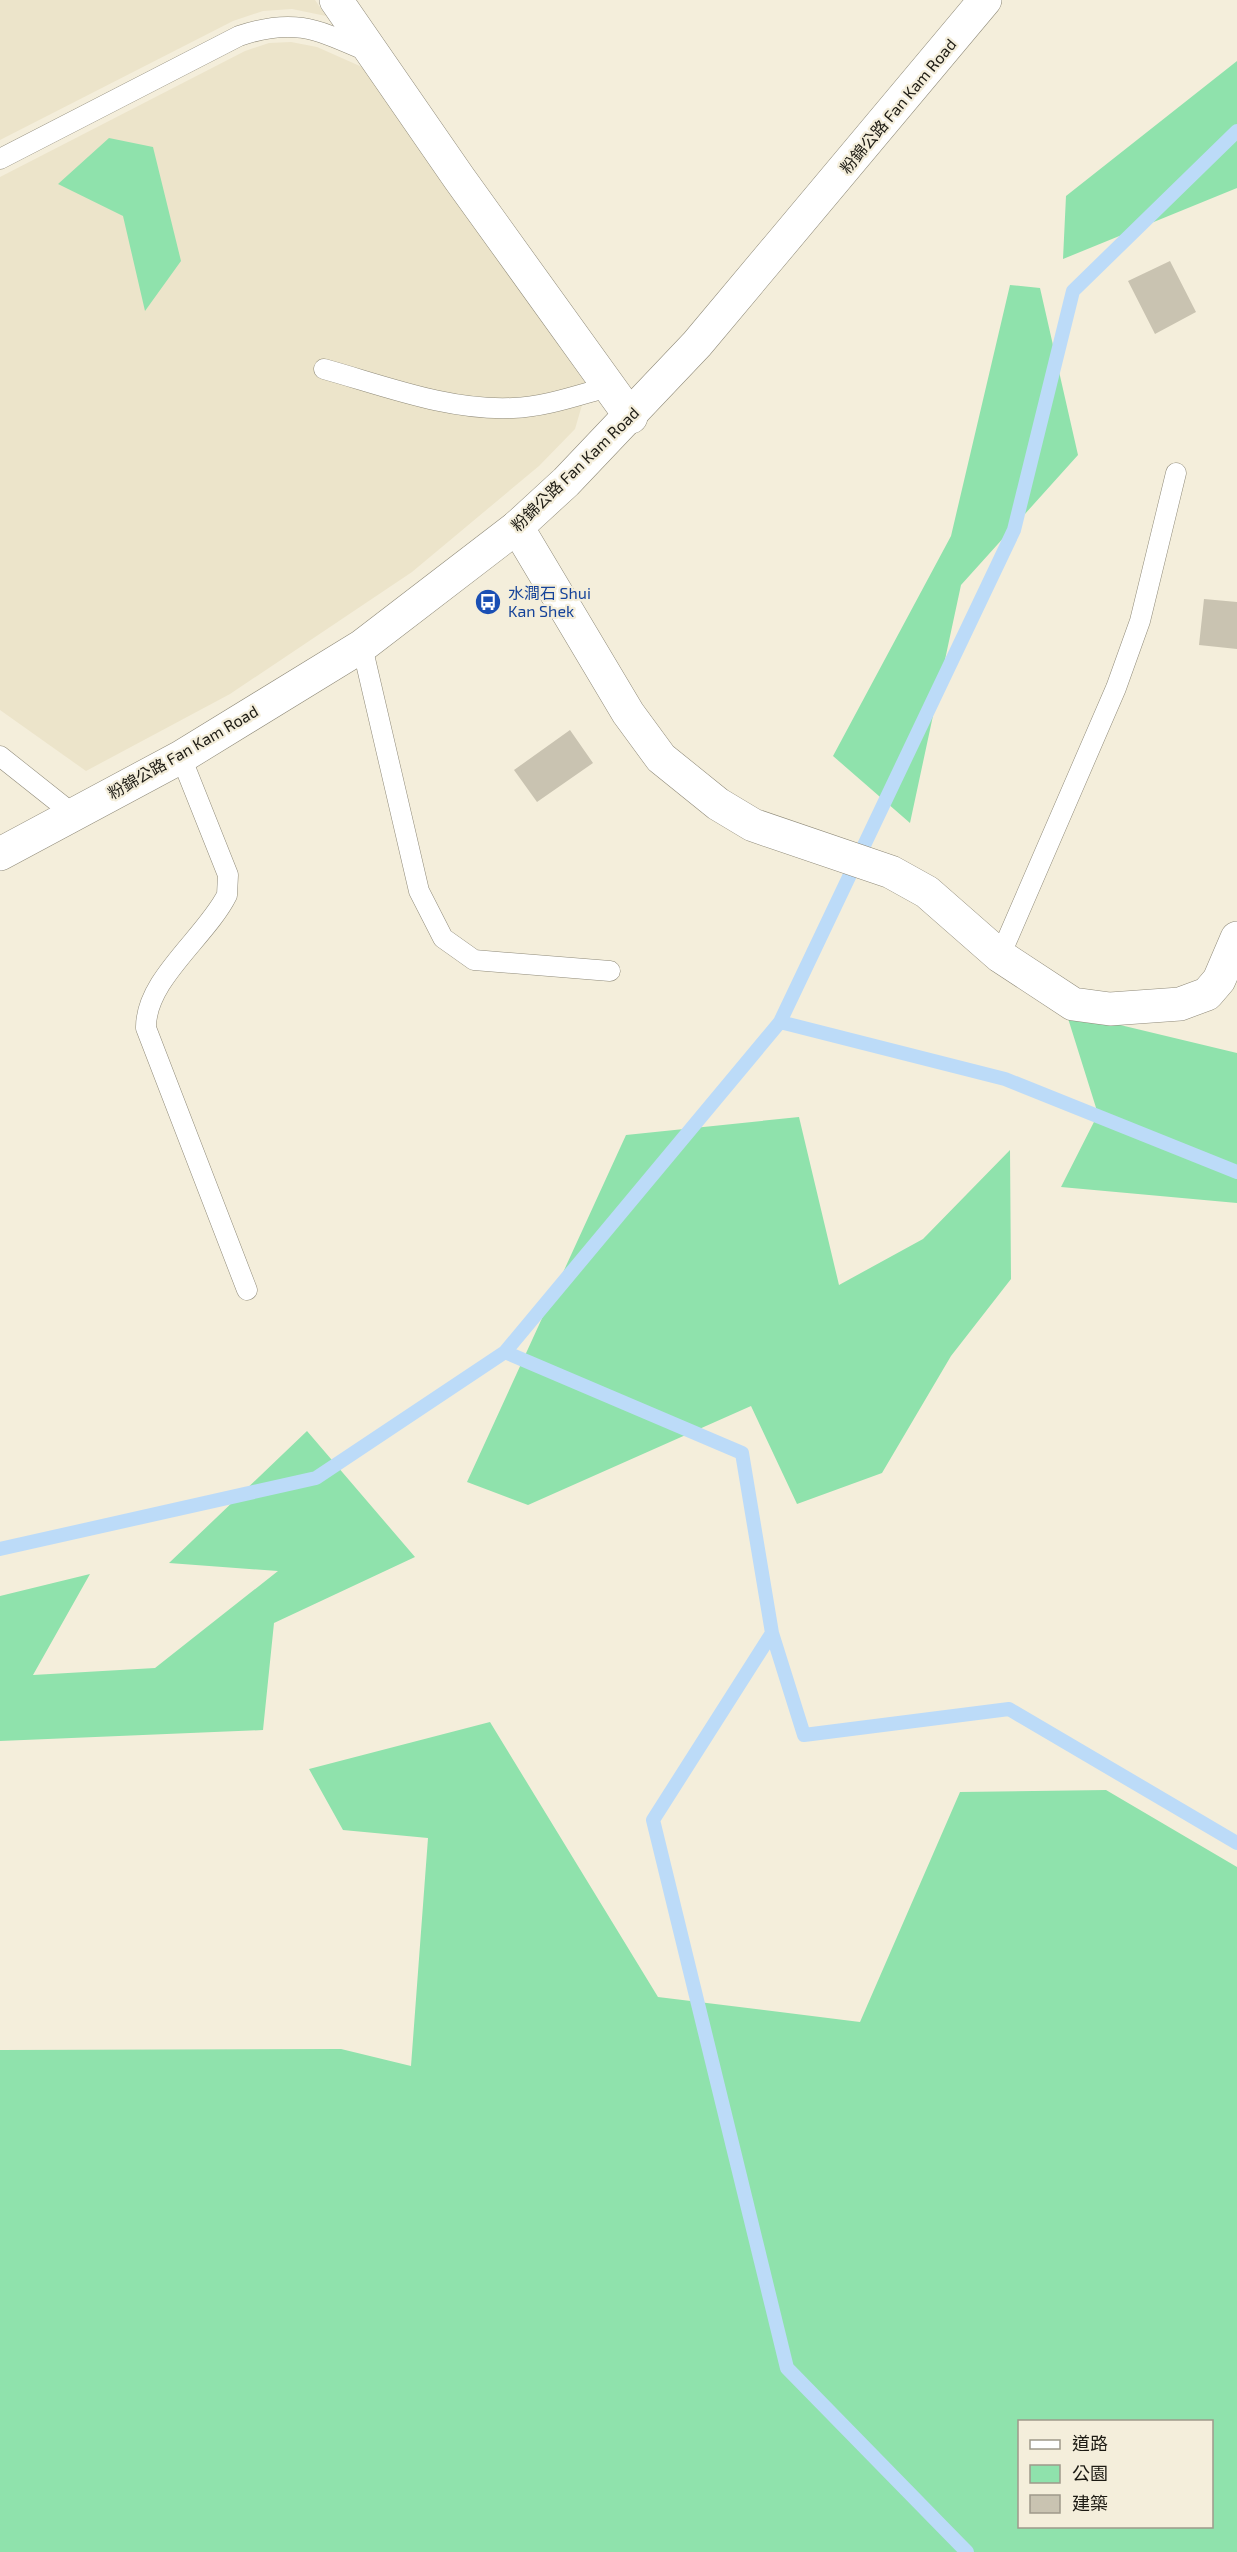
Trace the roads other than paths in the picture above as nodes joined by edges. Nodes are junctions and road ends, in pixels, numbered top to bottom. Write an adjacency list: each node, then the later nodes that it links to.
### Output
1 (336, 0): 3 (street)
2 (985, 0): 7 (street, 粉錦公路 Fan Kam Road)
3 (373, 54): 4 (lane); 6 (street)
4 (0, 159)
5 (324, 369): 6 (lane)
6 (608, 387): 7 (street)
7 (631, 417): 9 (street, 粉錦公路 Fan Kam Road)
8 (1176, 473): 16 (lane)
9 (517, 527): 10 (street, 粉錦公路 Fan Kam Road); 16 (street)
10 (362, 646): 12 (street, 粉錦公路 Fan Kam Road); 17 (lane)
11 (0, 756): 13 (lane)
12 (181, 757): 13 (street, 粉錦公路 Fan Kam Road); 18 (lane)
13 (73, 814): 14 (street, 粉錦公路 Fan Kam Road)
14 (0, 854)
15 (1237, 938): 16 (street)
16 (1000, 956)
17 (610, 971)
18 (247, 1290)

